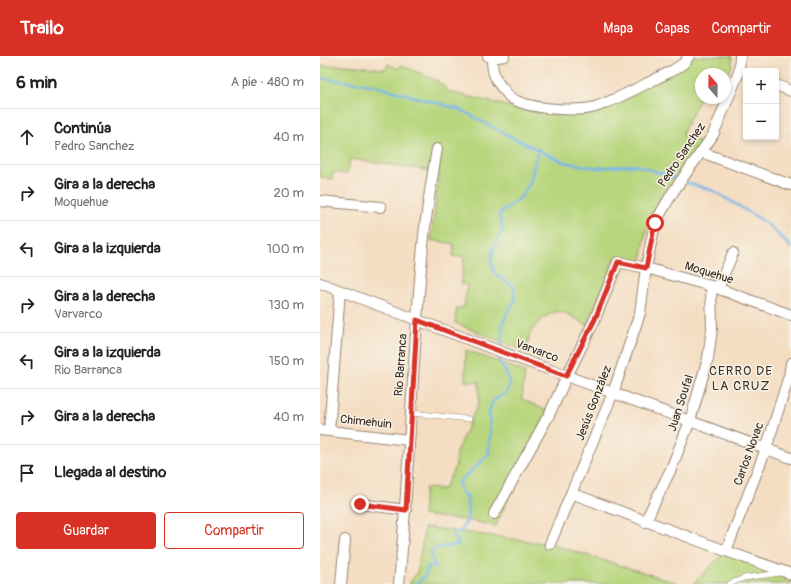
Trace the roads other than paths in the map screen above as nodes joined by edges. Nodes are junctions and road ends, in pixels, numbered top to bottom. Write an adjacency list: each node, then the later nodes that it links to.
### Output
1 (504, 56): 4 (street)
2 (689, 56): 4 (street)
3 (740, 56): 5 (street, Pedro Sanchez)
4 (490, 57)
5 (742, 73): 9 (street, Pedro Sanchez)
6 (779, 86): 7 (street)
7 (791, 91)
8 (437, 149): 19 (street, Rio Barranca)
9 (701, 152): 10 (street); 14 (street, Pedro Sanchez)
10 (791, 185)
11 (320, 201): 12 (street)
12 (381, 207)
13 (733, 253): 16 (street)
14 (646, 268): 16 (street, Moquehue); 21 (street, Moquehue); 22 (street, Jesús González)
15 (320, 283): 17 (street, Varvarco)
16 (715, 287): 18 (street, Moquehue); 25 (street, Juan Soufal)
17 (340, 290): 19 (street, Varvarco); 26 (street)
18 (791, 315)
19 (417, 320): 21 (street, Varvarco); 23 (street, Rio Barranca)
20 (791, 363): 28 (street, Carlos Novac)
21 (566, 376): 22 (street, Varvarco); 33 (street)
22 (614, 393): 25 (street, Varvarco); 30 (street, Jesús González)
23 (411, 413): 24 (lane); 27 (street, Rio Barranca)
24 (469, 419)
25 (690, 421): 28 (street, Varvarco); 34 (street, Juan Soufal)
26 (324, 431): 27 (street, Chimehuin)
27 (409, 440): 32 (street, Rio Barranca)
28 (766, 449): 29 (street, Varvarco); 37 (street, Carlos Novac)
29 (791, 458)
30 (571, 493): 34 (street); 36 (street, Jesús González)
31 (360, 504): 32 (street)
32 (406, 510): 40 (street, Rio Barranca)
33 (494, 514)
34 (645, 522): 37 (street)
35 (345, 540): 39 (street)
36 (550, 544)
37 (726, 551): 38 (street)
38 (789, 573): 41 (lane)
39 (341, 584)
40 (399, 584)
41 (729, 584)

